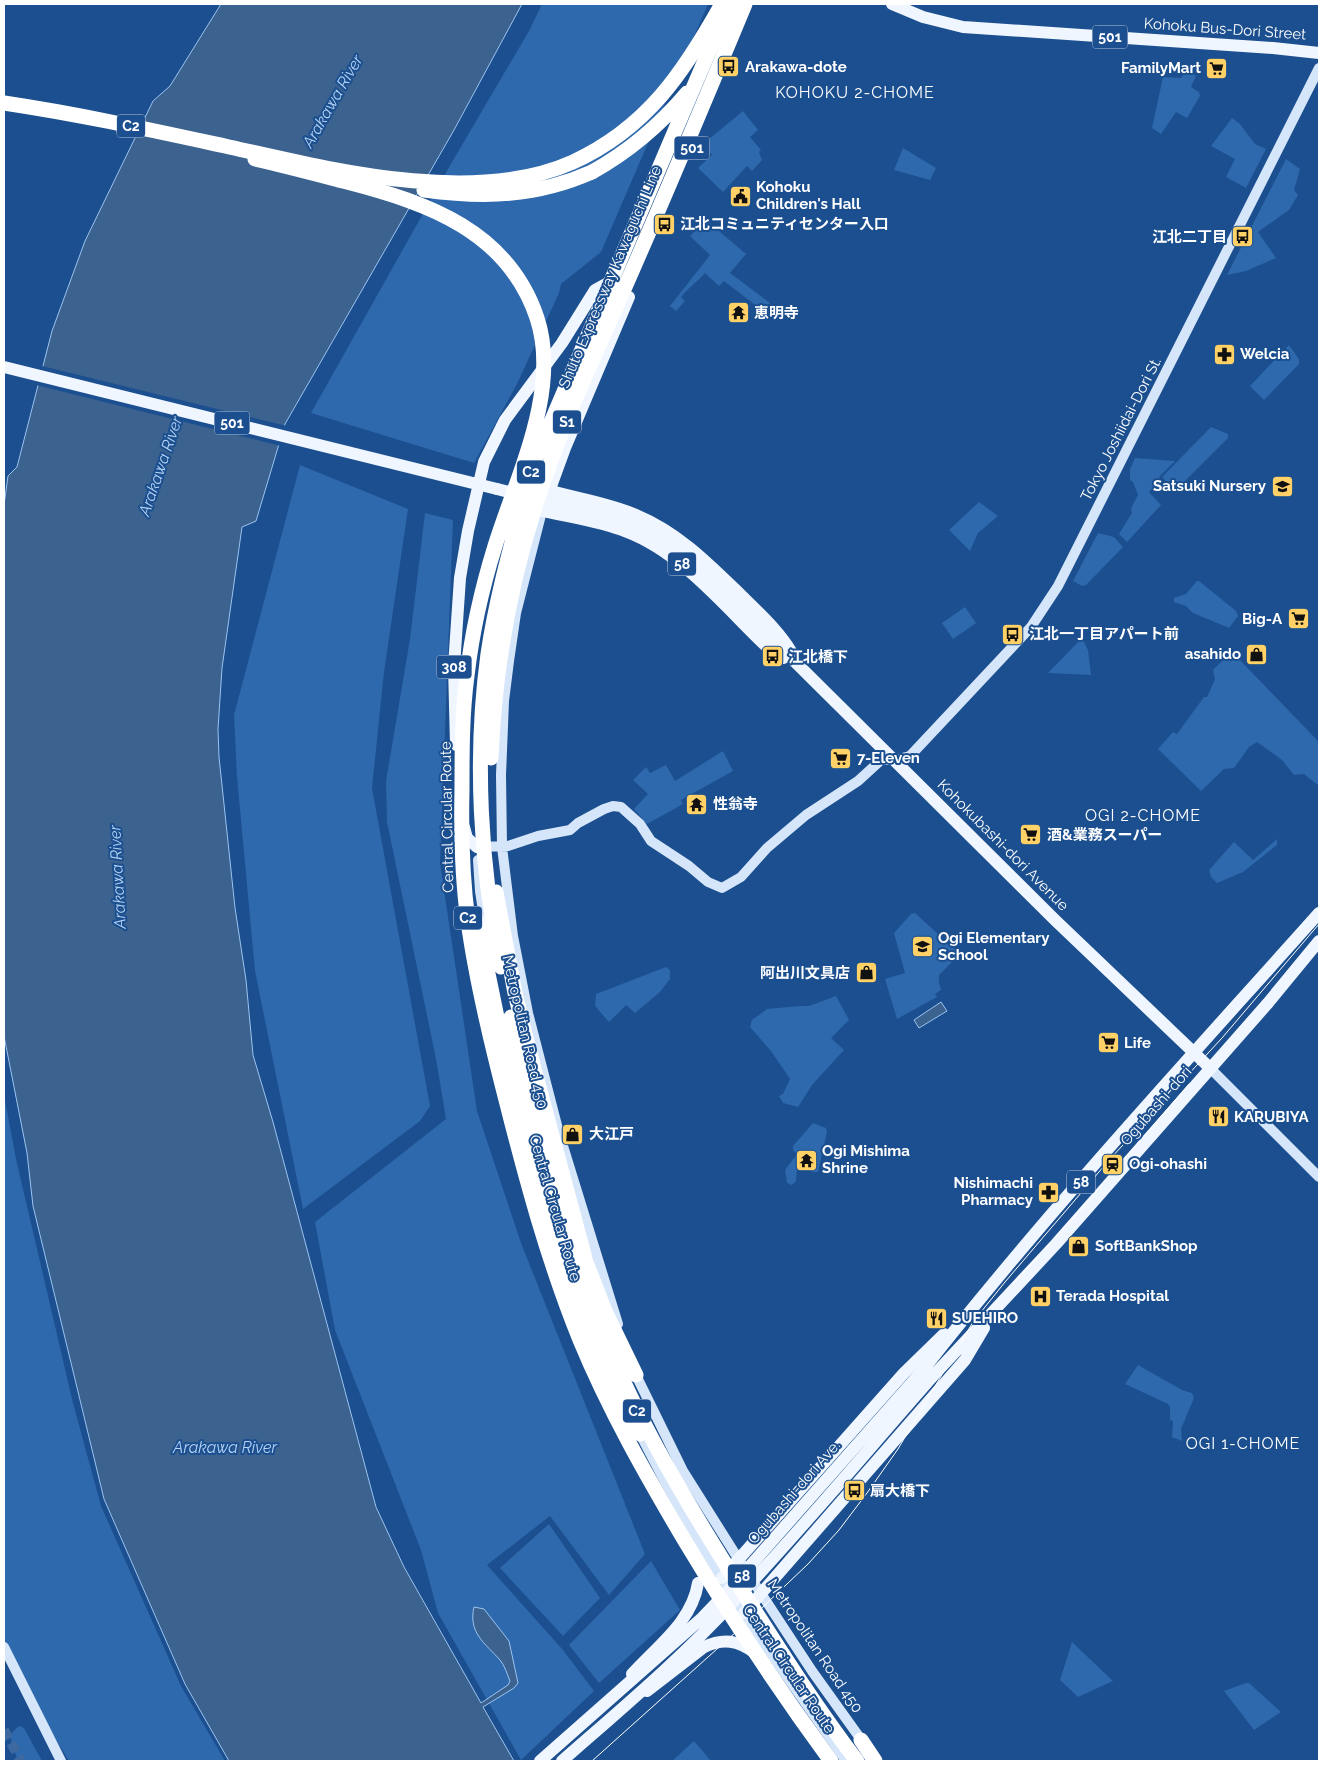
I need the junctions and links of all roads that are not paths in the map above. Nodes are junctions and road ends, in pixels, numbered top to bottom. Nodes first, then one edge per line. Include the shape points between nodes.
1 (722, 4) edge
2 (730, 4) edge
3 (739, 4) edge
4 (745, 4) edge
5 (751, 4) edge
6 (892, 4) edge
7 (1319, 53) edge
8 (1319, 68) edge
9 (4, 103) edge
10 (4, 107) edge
11 (256, 156) junction
12 (625, 289) junction
13 (4, 367) edge
14 (478, 484) junction
15 (542, 489) junction
16 (536, 510) junction
17 (487, 620) junction
18 (804, 672) junction
19 (894, 760) junction
20 (462, 810) junction
21 (477, 847) junction
22 (502, 847) junction
23 (492, 866) junction
24 (1319, 913) edge
25 (1319, 942) edge
26 (501, 967) junction
27 (1193, 1053) junction
28 (1210, 1068) junction
29 (535, 1139) junction
30 (1319, 1177) edge
31 (970, 1311) junction
32 (991, 1315) junction
33 (927, 1374) junction
34 (636, 1375) junction
35 (614, 1390) junction
36 (623, 1423) junction
37 (640, 1434) junction
38 (738, 1560) junction
39 (722, 1578) junction
40 (698, 1583) joint
41 (761, 1593) junction
42 (744, 1613) junction
43 (4, 1647) edge
44 (760, 1656) joint
45 (613, 1697) junction
46 (622, 1708) junction
47 (861, 1740) junction
48 (61, 1761) edge
49 (540, 1761) edge
50 (562, 1761) edge
51 (831, 1761) edge
52 (838, 1761) edge
53 (846, 1761) edge
54 (857, 1761) edge
55 (875, 1761) edge
56 (878, 1761) edge

1 - 11 highway via 679,75 651,108 599,148 551,170 501,180 429,182 390,179
2 - 17 highway, Shuto Expressway Kawaguchi Line / S1, bridge via 532,467 503,556
3 - 11 highway, Central Circular Route, bridge via 713,56 677,104 621,154 570,181 514,194 457,194 396,186
3 - 12 main road, 501
4 - 23 highway, Shuto Expressway Kawaguchi Line / S1, bridge via 565,424 529,526 507,611 496,690 490,785
5 - 12 main road, 501
6 - 7 main road, Kohoku Bus-Dori Street / 501 via 923,17 963,27
8 - 19 main road, Tokyo Joshiidai-Dori St. via 1058,586 1031,626 920,746 910,756
9 - 11 highway, Central Circular Route / C2 via 89,117
10 - 11 highway, Central Circular Route / C2
11 - 20 highway, Central Circular Route / C2, bridge via 400,197 458,223 489,245 511,269 537,317 544,353 543,386 531,438 493,552 472,641 463,723
11 - 26 highway, Central Circular Route / C2, bridge via 404,192 461,218 487,237 513,265 532,295 544,325 549,363 547,401 496,608 484,700 482,786 486,866
12 - 14 main road via 606,284 595,290 505,420 487,453
12 - 15 main road, 501
13 - 14 main road, Kohokubashi-dori Avenue / 501
14 - 18 main road, Kohokubashi-dori Avenue / 58, bridge via 623,520 655,534 696,564
14 - 21 main road, 308 via 460,578 454,666 460,806 467,838
15 - 16 main road, 501
15 - 18 main road, 58 via 616,507 672,533 709,564 782,636
16 - 18 main road, 58 via 613,527 663,550 680,562 767,647
16 - 21 main road, Metropolitan Road 450 via 506,584 481,691 475,753
16 - 22 main road, Metropolitan Road 450 via 516,614 504,701
17 - 20 highway, Shuto Expressway Kawaguchi Line / S1, bridge via 472,696
17 - 35 highway, bridge via 475,696 469,782 477,918 500,1032 528,1142 570,1280
18 - 19 main road, Kohokubashi-dori Avenue / 58
19 - 22 main road, Tokyo Joshiidai-Dori St. via 881,760 858,781 806,815 766,848 741,877 722,888 708,882 658,846 621,807 604,809 578,822 570,830
19 - 27 main road, Kohokubashi-dori Avenue / 58
20 - 51 highway, Central Circular Route / C2, bridge via 468,922 486,1024 558,1284 601,1389 629,1446 747,1641
21 - 22 main road
21 - 29 main road, Metropolitan Road 450 via 487,936 504,1019
22 - 34 main road, Metropolitan Road 450 via 528,1013 568,1161
23 - 26 highway, Central Circular Route / C2, bridge
23 - 34 highway via 515,992 586,1262
24 - 27 main road, Ogubashi-dori / 58
25 - 28 main road, Ogubashi-dori / 58
26 - 54 highway, Central Circular Route / C2, bridge via 565,1222 600,1328 622,1380 695,1517 770,1636
27 - 28 main road, Kohokubashi-dori Avenue / 58
27 - 31 main road, Ogubashi-dori / 58
28 - 30 main road, Kohokubashi-dori Avenue
28 - 32 main road, Ogubashi-dori / 58
29 - 36 main road via 529,1149 529,1164 546,1228 584,1336
29 - 37 main road, Metropolitan Road 450 via 576,1279
31 - 33 main road, Ogubashi-dori Ave. / 58
31 - 38 main road via 904,1372
32 - 33 main road, Ogubashi-dori / 58
32 - 41 main road via 965,1360
33 - 45 main road, Ogubashi-dori Ave. / 58, bridge via 721,1599
33 - 46 main road, Ogubashi-dori Ave. / 58, bridge via 734,1601
34 - 38 main road, Metropolitan Road 450 via 683,1471
35 - 36 highway
35 - 37 highway
36 - 40 main road via 694,1562
37 - 39 main road, Metropolitan Road 450 via 674,1499
38 - 39 main road
38 - 41 main road, Metropolitan Road 450
39 - 42 main road, Metropolitan Road 450
40 - 45 main road, bridge via 693,1603 681,1623
41 - 42 main road
41 - 47 main road, Metropolitan Road 450
42 - 53 main road, Metropolitan Road 450
43 - 48 main road
44 - 46 main road, bridge via 731,1641 714,1643 704,1647
44 - 52 main road
45 - 49 main road, Ogubashi-dori Ave. / 58, bridge
46 - 50 main road, Ogubashi-dori Ave. / 58, bridge
47 - 55 highway
47 - 56 main road, Metropolitan Road 450

